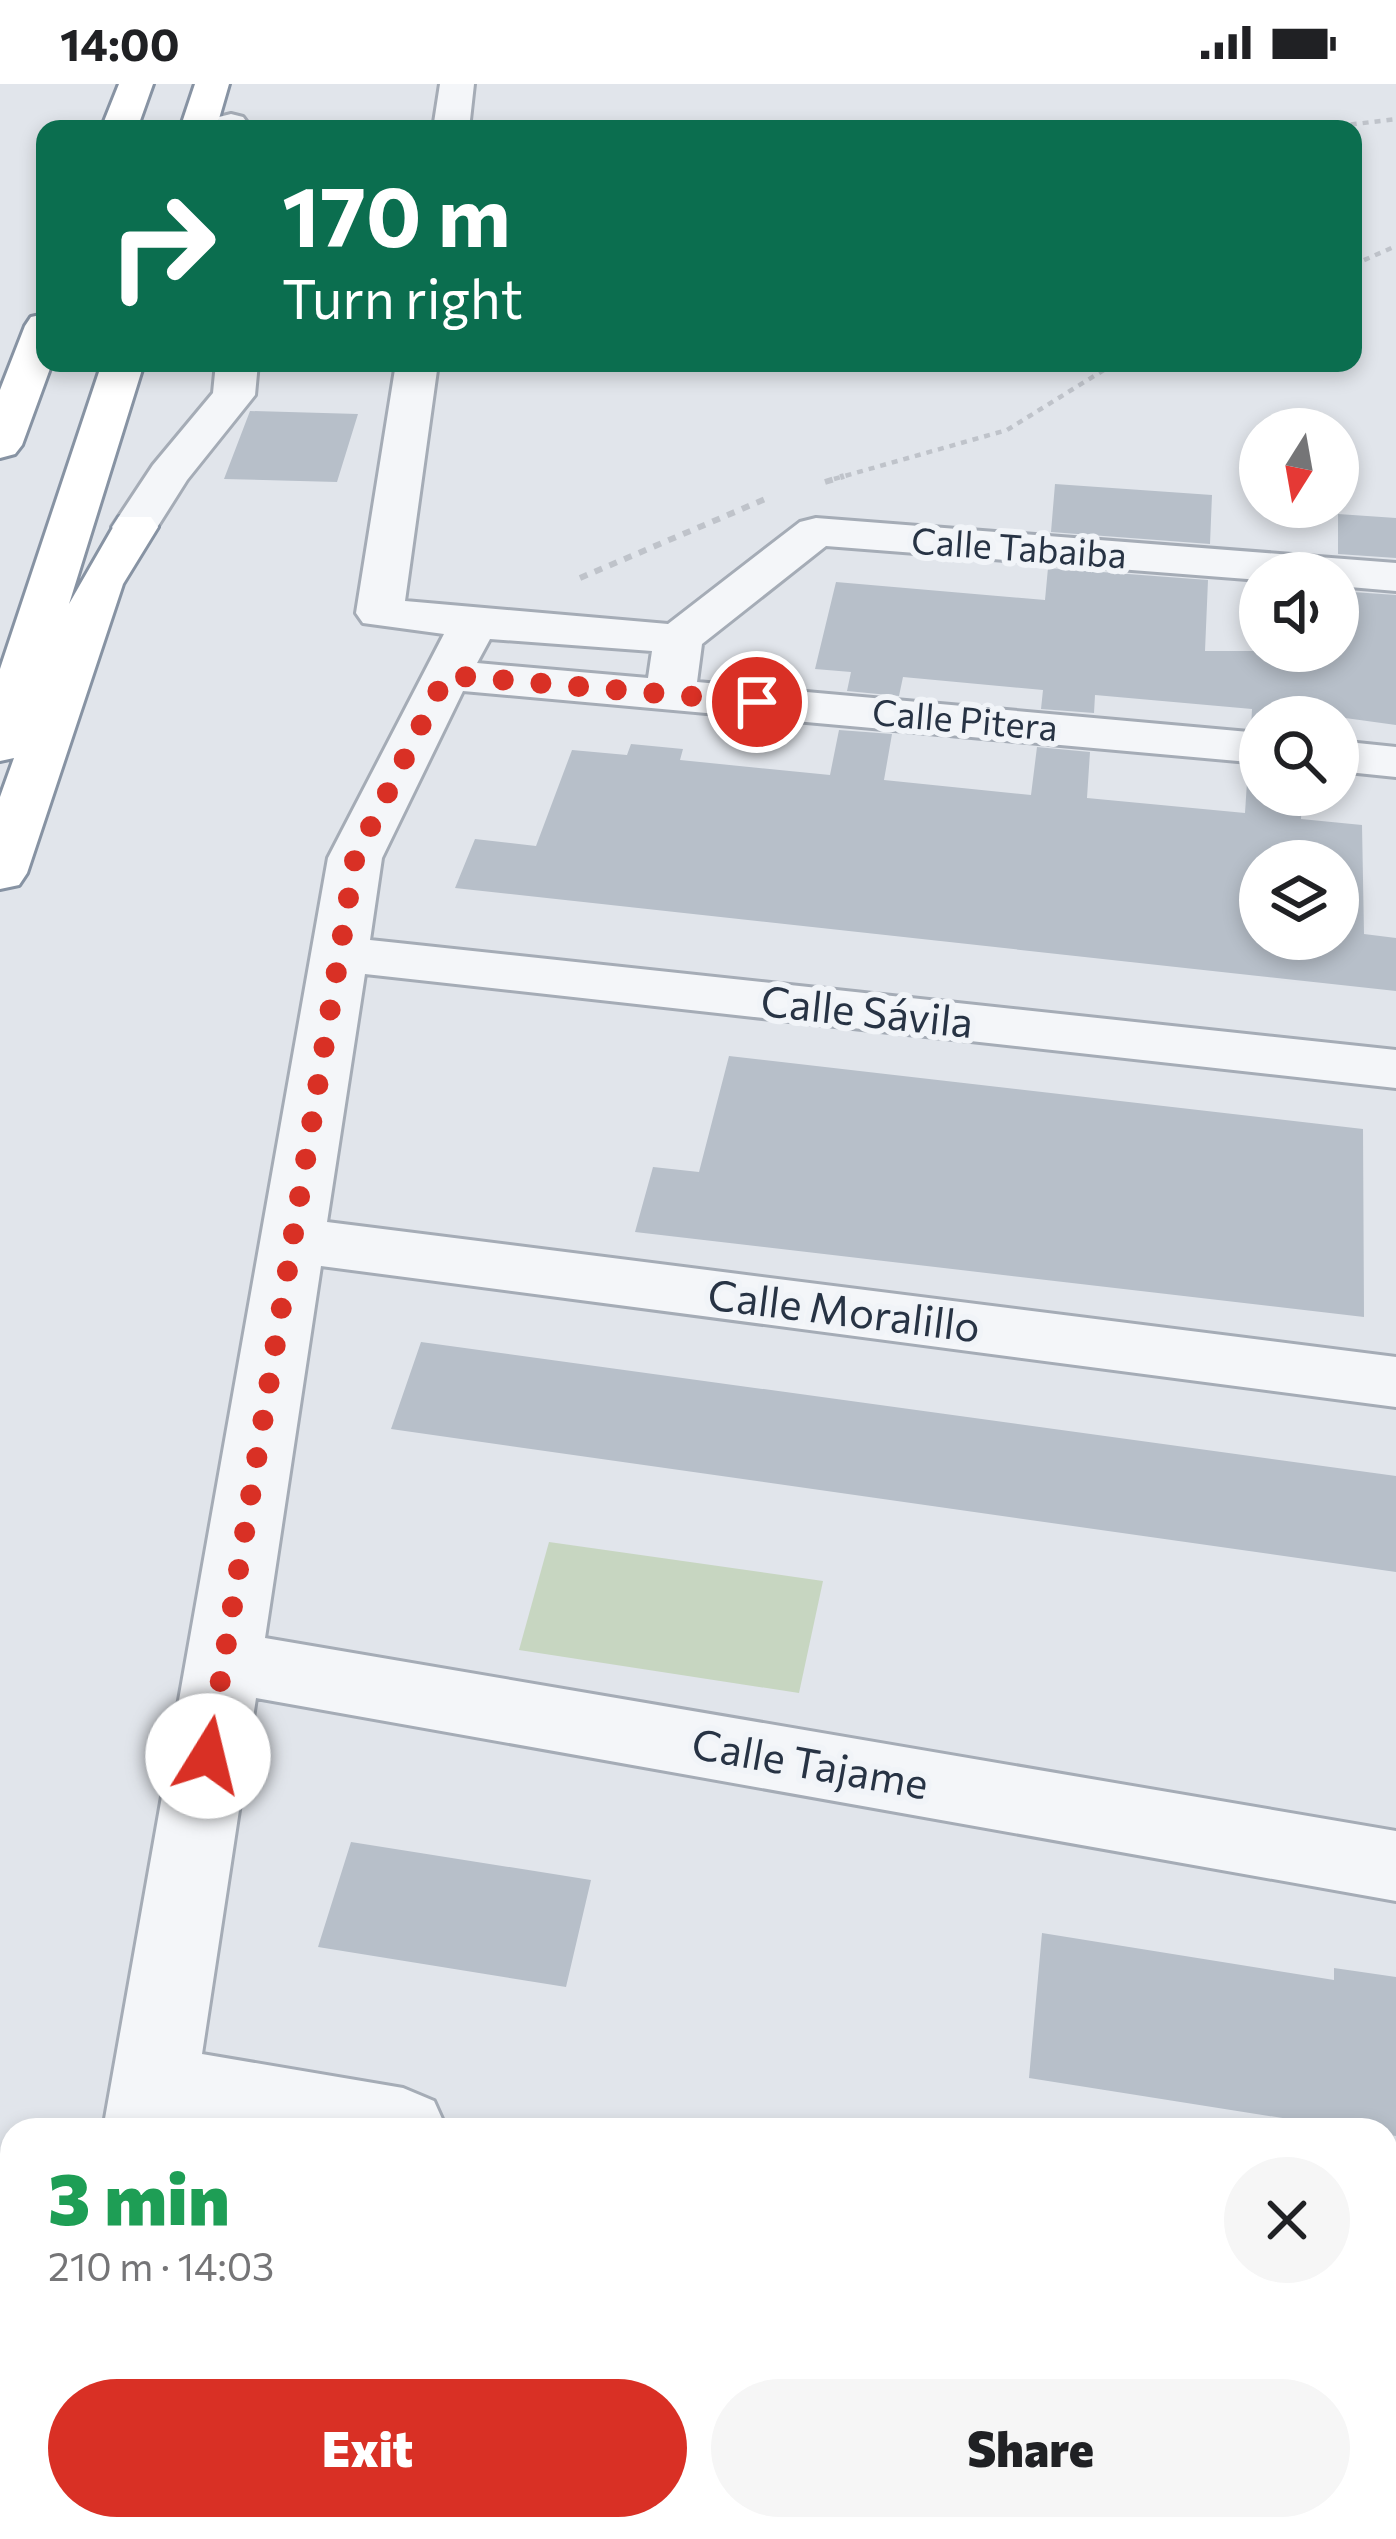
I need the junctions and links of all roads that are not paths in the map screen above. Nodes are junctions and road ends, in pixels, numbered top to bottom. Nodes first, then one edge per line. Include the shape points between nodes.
1 (136, 84) edge
2 (212, 84) edge
3 (244, 84) edge
4 (457, 84) edge
5 (122, 120) edge
6 (220, 120) edge
7 (225, 120) edge
8 (452, 120) edge
9 (36, 350) edge
10 (120, 372) edge
11 (236, 372) edge
12 (415, 372) edge
13 (0, 445) edge
14 (136, 527) joint
15 (1396, 577) edge
16 (678, 639) junction
17 (460, 649) junction
18 (670, 694) junction
19 (0, 746) edge
20 (1239, 746) edge
21 (1359, 758) edge
22 (1396, 762) edge
23 (0, 873) edge
24 (339, 954) junction
25 (1396, 1069) edge
26 (292, 1240) junction
27 (1396, 1382) edge
28 (224, 1662) junction
29 (1396, 1866) edge
30 (150, 2108) edge
31 (265, 2118) edge

1 - 5 highway
2 - 6 highway
3 - 7 highway
4 - 8 street
9 - 13 highway
10 - 19 highway
11 - 14 street via 234,395
12 - 17 street via 380,614
14 - 23 highway via 100,584
15 - 16 street, Calle Tabaiba via 816,532
16 - 17 street
16 - 18 street
17 - 18 street, Calle Pitera
17 - 24 street via 355,858
18 - 20 street, Calle Pitera
21 - 22 street
24 - 25 street, Calle Sávila
24 - 26 street
26 - 27 street, Calle Moralillo
26 - 28 street
28 - 29 street, Calle Tajame
28 - 30 street
30 - 31 street

